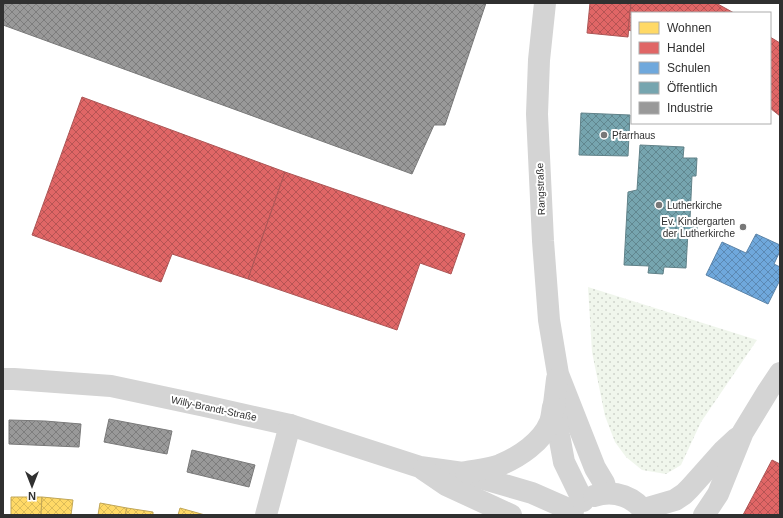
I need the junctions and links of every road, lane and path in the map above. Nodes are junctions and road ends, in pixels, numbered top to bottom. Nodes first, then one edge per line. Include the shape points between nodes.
1 (545, 3) edge
2 (780, 373) edge
3 (558, 374) junction
4 (3, 380) edge
5 (554, 404) junction
6 (290, 425) junction
7 (743, 432) junction
8 (420, 468) junction
9 (463, 473) junction
10 (607, 493) junction
11 (575, 509) edge
12 (646, 512) edge
13 (266, 515) edge
14 (511, 515) edge
15 (704, 515) edge

1 - 3 street, Rangstraße via 539,60 539,156 548,314
2 - 7 street
3 - 5 street, Rangstraße
3 - 10 street, Rangstraße
4 - 6 street, Willy-Brandt-Straße via 111,386
5 - 9 street via 544,434 521,454 499,465
5 - 11 street, Rangstraße
6 - 8 street, Willy-Brandt-Straße
6 - 13 street
7 - 12 street via 684,494
7 - 15 street via 718,494
8 - 9 street, Willy-Brandt-Straße
8 - 14 street, Willy-Brandt-Straße via 446,486
9 - 11 street, Willy-Brandt-Straße via 532,493
10 - 11 street via 590,497
10 - 12 street via 627,497

